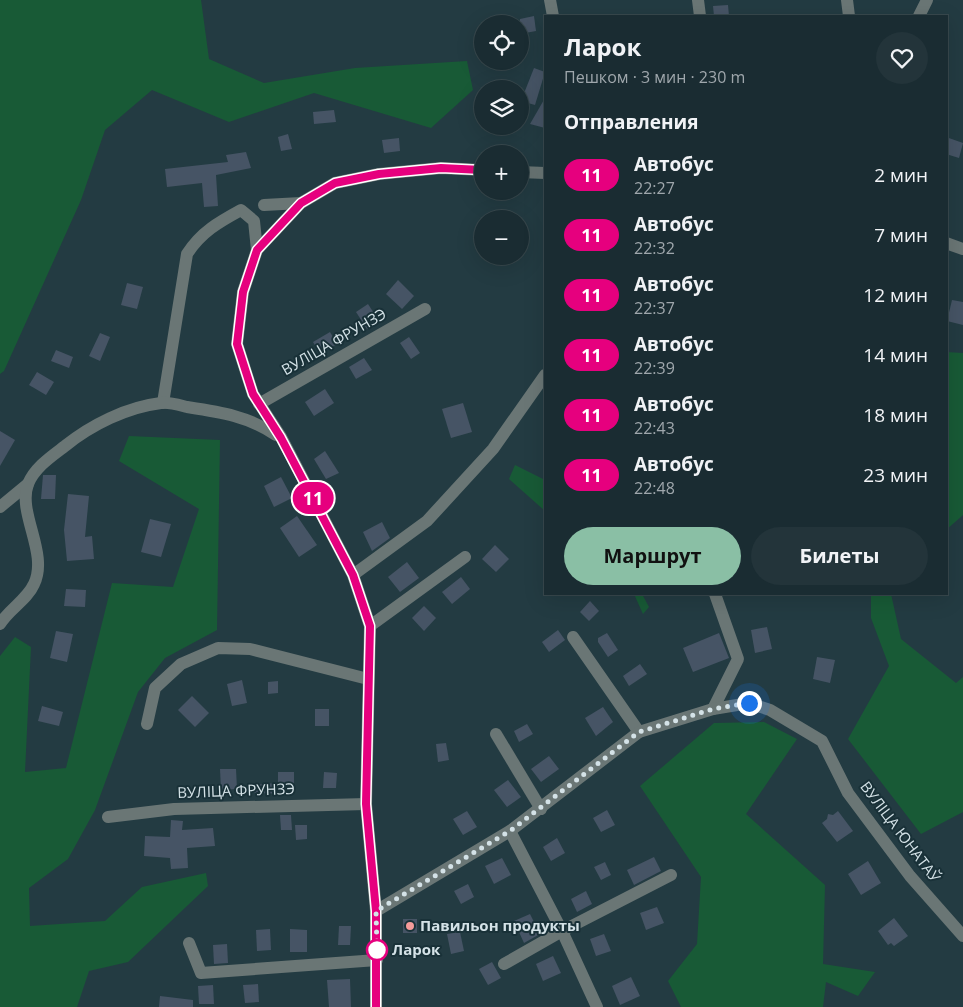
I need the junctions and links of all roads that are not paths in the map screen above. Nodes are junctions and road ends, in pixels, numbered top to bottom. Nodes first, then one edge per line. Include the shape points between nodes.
1 (550, 0) edge
2 (698, 0) edge
3 (847, 0) edge
4 (928, 0) edge
5 (553, 15) edge
6 (700, 15) edge
7 (850, 15) edge
8 (920, 15) edge
9 (474, 170) edge
10 (529, 172) edge
11 (544, 173) edge
12 (301, 203) junction
13 (264, 205) dead end
14 (948, 244) edge
15 (963, 249) edge
16 (257, 250) junction
17 (425, 308) dead end
18 (544, 376) edge
19 (163, 403) junction
20 (259, 404) junction
21 (281, 438) junction
22 (28, 484) junction
23 (0, 507) edge
24 (465, 557) dead end
25 (353, 575) junction
26 (715, 595) edge
27 (0, 624) edge
28 (370, 626) junction
29 (573, 637) dead end
30 (368, 679) junction
31 (713, 709) junction
32 (147, 724) dead end
33 (639, 732) junction
34 (496, 734) dead end
35 (366, 804) junction
36 (541, 809) junction
37 (108, 817) dead end
38 (510, 831) junction
39 (671, 875) dead end
40 (376, 911) junction
41 (562, 931) junction
42 (963, 936) edge
43 (189, 943) dead end
44 (377, 960) junction
45 (504, 964) dead end
46 (376, 1007) edge
47 (597, 1007) edge

1 - 5 street
2 - 6 street
3 - 7 street
4 - 8 street
9 - 12 street via 441,168 360,178 335,183
10 - 11 street
12 - 13 street
12 - 16 street
14 - 15 street
16 - 19 street via 254,221 241,210 208,228 194,242 187,254
16 - 20 street via 243,292 237,344
17 - 20 street, ВУЛІЦА ФРУНЗЭ
18 - 25 street via 493,449 428,521
19 - 21 street via 231,414 258,423
19 - 22 street via 132,411 83,432 41,465
20 - 21 street
21 - 25 street
22 - 23 street
22 - 27 street via 26,502 38,570 29,593
24 - 28 street
25 - 28 street
26 - 31 street via 738,659
28 - 30 street
29 - 33 street
30 - 32 street via 250,650 218,648 181,664 155,688
30 - 35 street
31 - 33 street
31 - 42 street, ВУЛІЦА ЮНАТАЎ via 749,703 770,710 822,741 848,793 910,876
33 - 36 street
34 - 36 street
35 - 37 street, ВУЛІЦА ФРУНЗЭ via 174,809
35 - 40 street
36 - 38 street
38 - 40 street
38 - 41 street
39 - 41 street
40 - 44 street
41 - 45 street
41 - 47 street
43 - 44 street via 201,973
44 - 46 street

